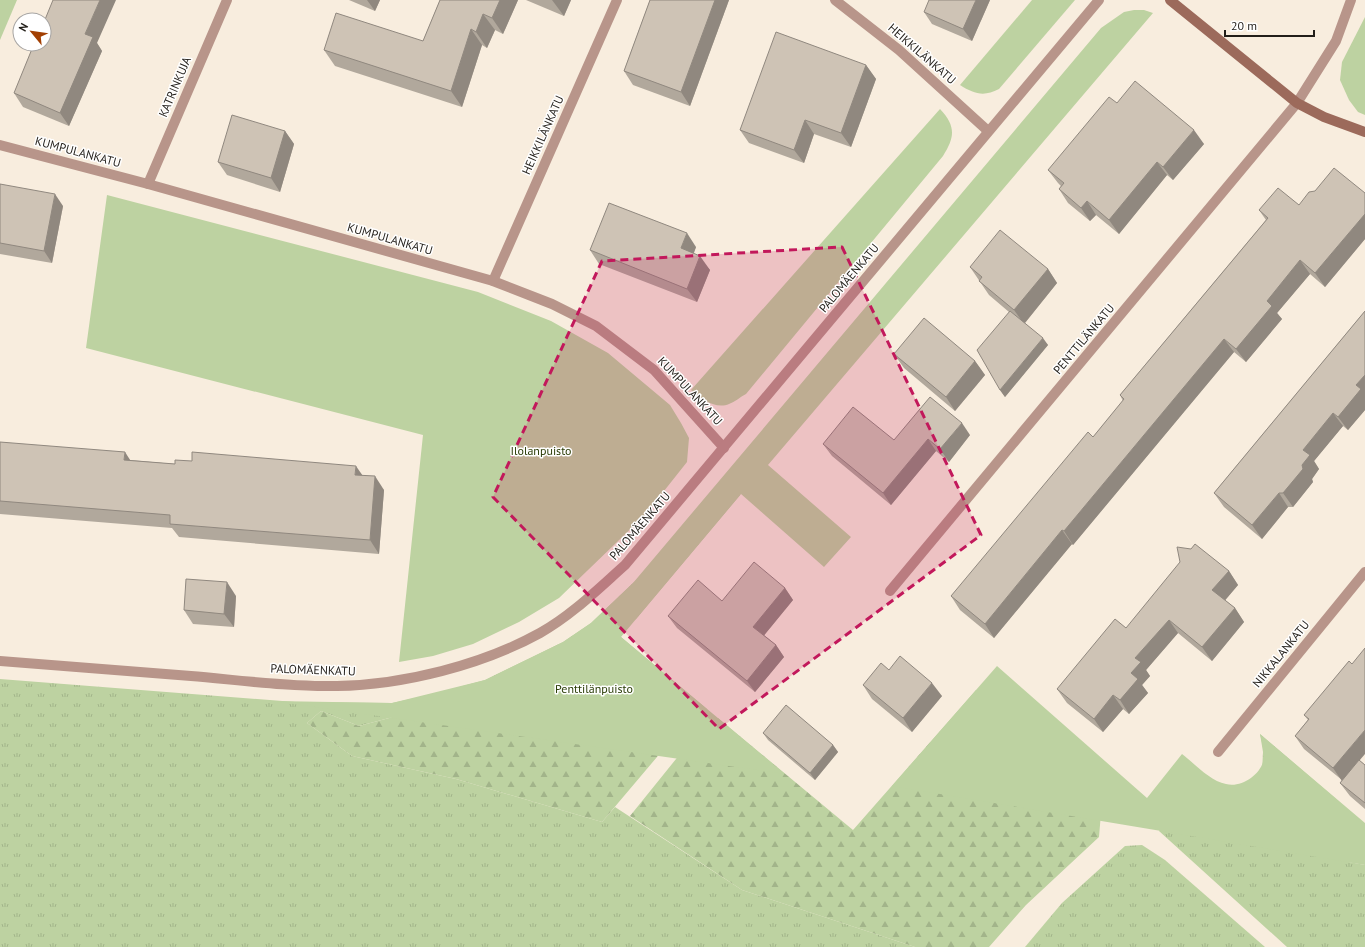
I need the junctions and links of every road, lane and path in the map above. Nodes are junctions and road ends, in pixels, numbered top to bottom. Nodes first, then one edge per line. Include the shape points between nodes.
1 (227, 0) edge
2 (617, 0) edge
3 (835, 0) edge
4 (1099, 0) edge
5 (1170, 0) edge
6 (1351, 0) edge
7 (1297, 103) junction
8 (988, 131) junction
9 (1365, 132) edge
10 (0, 145) edge
11 (148, 184) junction
12 (493, 281) junction
13 (724, 448) junction
14 (1365, 572) edge
15 (890, 591) dead end
16 (0, 661) edge
17 (1218, 752) dead end

1 - 11 street, KATRINKUJA
2 - 12 street, HEIKKILÄNKATU
3 - 8 street, HEIKKILÄNKATU via 899,50
4 - 8 street, PALOMÄENKATU
5 - 7 street
6 - 7 street, PENTTILÄNKATU via 1336,42
7 - 9 street via 1324,117
7 - 15 street, PENTTILÄNKATU
8 - 13 street, PALOMÄENKATU
10 - 11 street, KUMPULANKATU
11 - 12 street, KUMPULANKATU
12 - 13 street, KUMPULANKATU via 552,304 596,326 654,370
13 - 16 street, PALOMÄENKATU via 625,565 580,606 540,633 484,657 421,677 336,686
14 - 17 street, NIKKALANKATU

